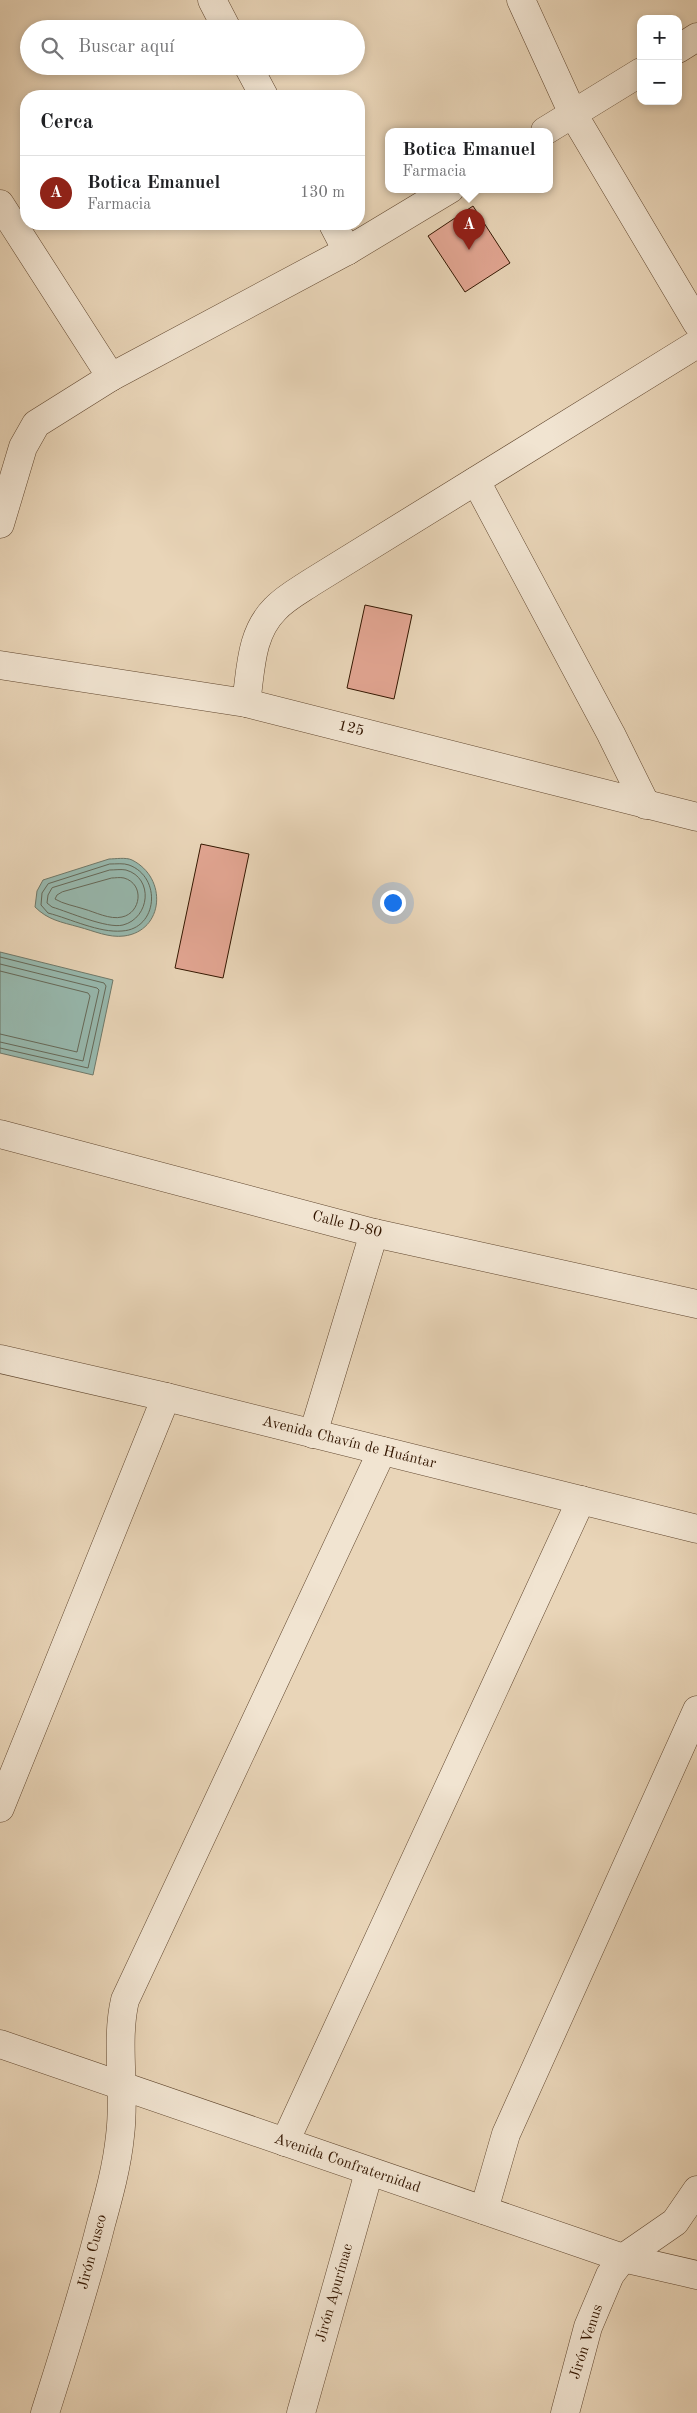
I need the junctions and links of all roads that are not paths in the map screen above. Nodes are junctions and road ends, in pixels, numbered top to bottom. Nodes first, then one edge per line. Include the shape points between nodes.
1 (212, 0) edge
2 (521, 0) edge
3 (223, 20) edge
4 (697, 37) edge
5 (682, 46) edge
6 (253, 75) edge
7 (637, 75) edge
8 (261, 90) edge
9 (574, 114) junction
10 (550, 128) edge
11 (443, 193) edge
12 (0, 204) edge
13 (336, 230) edge
14 (347, 251) junction
15 (697, 323) edge
16 (697, 344) edge
17 (111, 377) junction
18 (476, 481) junction
19 (0, 524) edge
20 (0, 664) edge
21 (246, 703) junction
22 (646, 805) junction
23 (697, 817) edge
24 (0, 1134) edge
25 (374, 1233) junction
26 (697, 1304) edge
27 (0, 1359) edge
28 (166, 1397) junction
29 (313, 1434) junction
30 (382, 1451) junction
31 (581, 1500) junction
32 (697, 1529) edge
33 (697, 1710) edge
34 (0, 1808) edge
35 (0, 2044) edge
36 (123, 2087) junction
37 (285, 2142) junction
38 (368, 2172) junction
39 (697, 2190) edge
40 (484, 2210) junction
41 (623, 2258) junction
42 (697, 2275) edge
43 (45, 2413) edge
44 (301, 2413) edge
45 (566, 2413) edge

1 - 3 street
2 - 9 street
4 - 5 street
6 - 8 street
7 - 9 street
9 - 10 street
9 - 15 street
11 - 14 street
12 - 17 street
13 - 14 street
14 - 17 street
16 - 18 street
17 - 19 street via 36,424 23,447
18 - 21 street via 276,607 262,624 254,644
18 - 22 street
20 - 21 street, 125
21 - 22 street, 125
22 - 23 street, 125
24 - 25 street, Calle D-80
25 - 26 street, Calle D-80
25 - 29 street
27 - 28 street, Avenida Chavín de Huántar
28 - 29 street, Avenida Chavín de Huántar
28 - 34 street
29 - 30 street, Avenida Chavín de Huántar
30 - 31 street, Avenida Chavín de Huántar
30 - 36 street, Jirón Cusco via 125,2000 121,2016
31 - 32 street, Avenida Chavín de Huántar
31 - 37 street
33 - 40 street via 506,2134
35 - 36 street, Avenida Confraternidad
36 - 37 street, Avenida Confraternidad
36 - 43 street, Jirón Cusco via 113,2176 89,2273
37 - 38 street, Avenida Confraternidad
38 - 40 street, Avenida Confraternidad
38 - 44 street, Jirón Apurímac
39 - 41 street, Jirón Venus via 675,2222
40 - 41 street, Avenida Confraternidad
41 - 42 street, Avenida Confraternidad
41 - 45 street, Jirón Venus via 610,2275 588,2327

